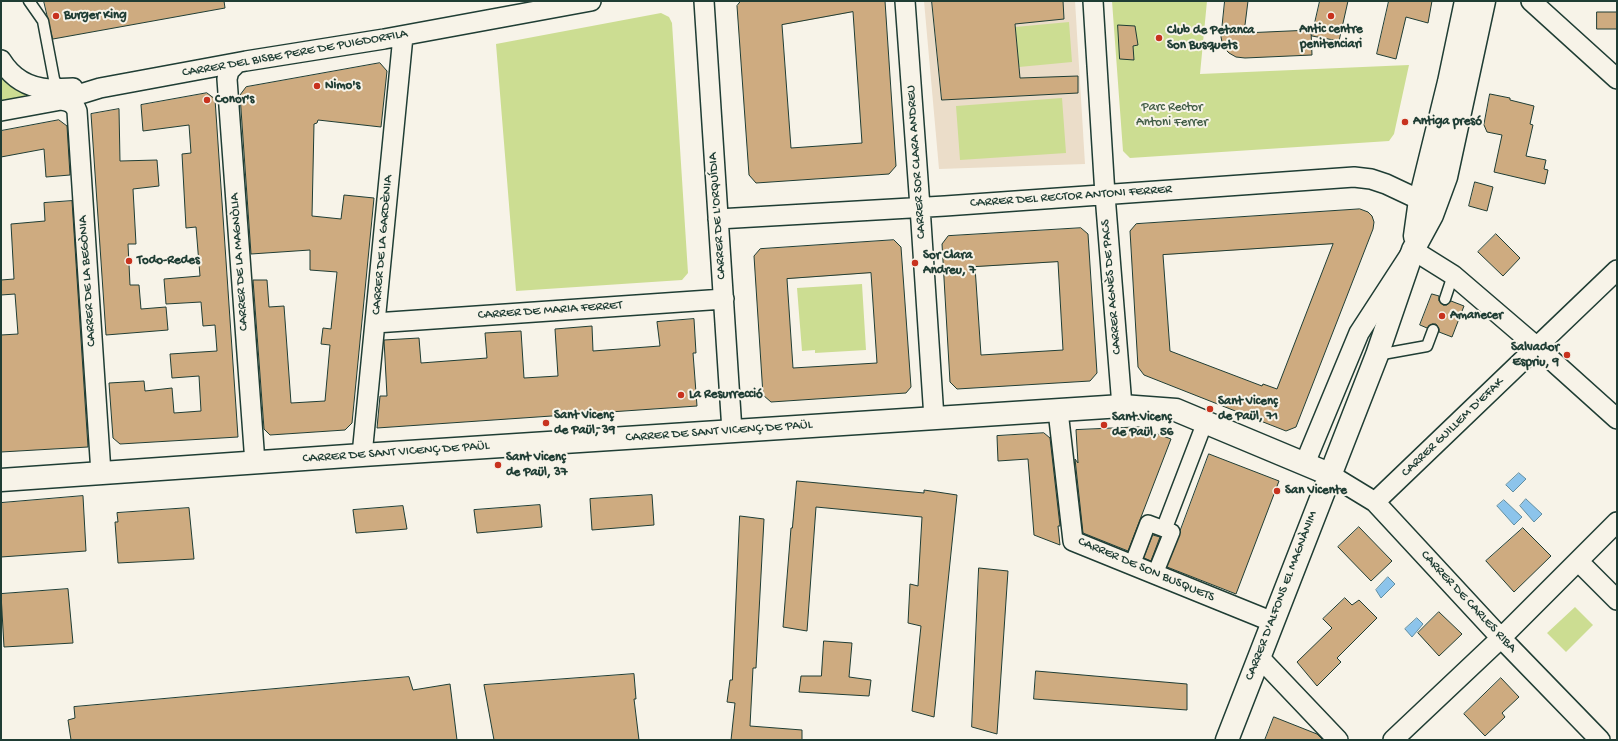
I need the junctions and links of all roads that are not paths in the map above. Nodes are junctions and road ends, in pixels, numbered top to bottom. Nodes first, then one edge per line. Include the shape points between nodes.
1 (30, 1) edge
2 (590, 1) edge
3 (704, 1) edge
4 (905, 1) edge
5 (1093, 1) edge
6 (1466, 1) edge
7 (1484, 1) edge
8 (1531, 1) edge
9 (403, 36) junction
10 (1, 60) edge
11 (236, 64) junction
12 (1617, 79) edge
13 (63, 94) junction
14 (1, 111) edge
15 (1105, 195) junction
16 (920, 207) junction
17 (1426, 207) junction
18 (718, 219) junction
19 (1414, 250) junction
20 (1617, 270) edge
21 (1453, 275) junction
22 (1445, 298) dead end
23 (724, 299) junction
24 (375, 323) junction
25 (1433, 330) dead end
26 (1537, 347) junction
27 (1376, 355) junction
28 (1122, 406) junction
29 (1058, 411) junction
30 (934, 418) junction
31 (1617, 419) edge
32 (1206, 422) junction
33 (732, 432) junction
34 (362, 455) junction
35 (255, 463) junction
36 (1305, 463) junction
37 (101, 473) junction
38 (1329, 474) junction
39 (1, 480) edge
40 (1375, 502) junction
41 (1617, 522) edge
42 (1164, 529) junction
43 (1578, 561) junction
44 (1132, 565) junction
45 (1155, 574) junction
46 (1617, 600) edge
47 (1273, 622) junction
48 (1501, 638) junction
49 (1259, 657) junction
50 (1227, 740) edge
51 (1338, 740) edge
52 (1394, 740) edge
53 (1600, 740) edge

1 - 13 lane via 43,21 54,79
2 - 9 street, CARRER DEL BISBE PERE DE PUIGDORFILA
3 - 18 street, CARRER DE L'ORQUÍDIA
4 - 16 street, CARRER SOR CLARA ANDREU
5 - 15 street, CARRER AGNÈS DE PACS
6 - 17 street, CARRER D'ALFONS EL MAGNÀNIM
7 - 17 street, CARRER D'ALFONS EL MAGNÀNIM via 1446,177
8 - 12 street
9 - 11 street, CARRER DEL BISBE PERE DE PUIGDORFILA
9 - 24 street, CARRER DE LA GARDÈNIA
10 - 13 street via 13,76 27,84
11 - 13 street, CARRER DEL BISBE PERE DE PUIGDORFILA
11 - 35 street, CARRER DE LA MAGNÒLIA via 229,71 227,79
13 - 14 street, CARRER DEL BISBE PERE DE PUIGDORFILA
13 - 37 street, CARRER DE LA BEGÒNIA via 77,111
15 - 16 street, CARRER DEL RECTOR ANTONI FERRER
15 - 17 street, CARRER DEL RECTOR ANTONI FERRER via 1354,177 1379,181
15 - 28 street, CARRER AGNÈS DE PACS
16 - 18 street, CARRER DEL RECTOR ANTONI FERRER
16 - 30 street, CARRER SOR CLARA ANDREU
17 - 19 street, CARRER D'ALFONS EL MAGNÀNIM
18 - 23 street, CARRER DE L'ORQUÍDIA
19 - 21 street
19 - 27 street, CARRER D'ALFONS EL MAGNÀNIM
19 - 36 street, CARRER D'ALFONS EL MAGNÀNIM via 1359,332
20 - 26 street, CARRER GUILLEM D'EFAK
21 - 22 lane
21 - 26 street
23 - 24 street, CARRER DE MARIA FERRET
23 - 33 street, CARRER DE L'ORQUÍDIA
24 - 34 street, CARRER DE LA GARDÈNIA
25 - 27 lane via 1428,346
26 - 31 street
26 - 40 street, CARRER GUILLEM D'EFAK
27 - 38 street, CARRER D'ALFONS EL MAGNÀNIM
28 - 29 street, CARRER DE SANT VICENÇ DE PAÜL
28 - 32 street, CARRER DE SANT VICENÇ DE PAÜL via 1176,410
29 - 30 street, CARRER DE SANT VICENÇ DE PAÜL
29 - 44 street, CARRER DE SON BUSQUETS via 1073,541
30 - 33 street, CARRER DE SANT VICENÇ DE PAÜL
32 - 36 street, CARRER DE SANT VICENÇ DE PAÜL
32 - 42 street
33 - 34 street, CARRER DE SANT VICENÇ DE PAÜL
34 - 35 street, CARRER DE SANT VICENÇ DE PAÜL
35 - 37 street, CARRER DE SANT VICENÇ DE PAÜL
36 - 38 street, CARRER DE SANT VICENÇ DE PAÜL
37 - 39 street, CARRER DE SANT VICENÇ DE PAÜL
38 - 40 street, CARRER DE CARLES RIBA
38 - 47 street, CARRER D'ALFONS EL MAGNÀNIM
40 - 48 street, CARRER DE CARLES RIBA
41 - 43 street
42 - 44 street via 1148,523
42 - 45 street via 1172,532
43 - 46 street
43 - 48 street
44 - 45 street, CARRER DE SON BUSQUETS
45 - 47 street, CARRER DE SON BUSQUETS
47 - 49 street, CARRER D'ALFONS EL MAGNÀNIM
48 - 52 street
48 - 53 street, CARRER DE CARLES RIBA
49 - 50 street, CARRER D'ALFONS EL MAGNÀNIM
49 - 51 street

